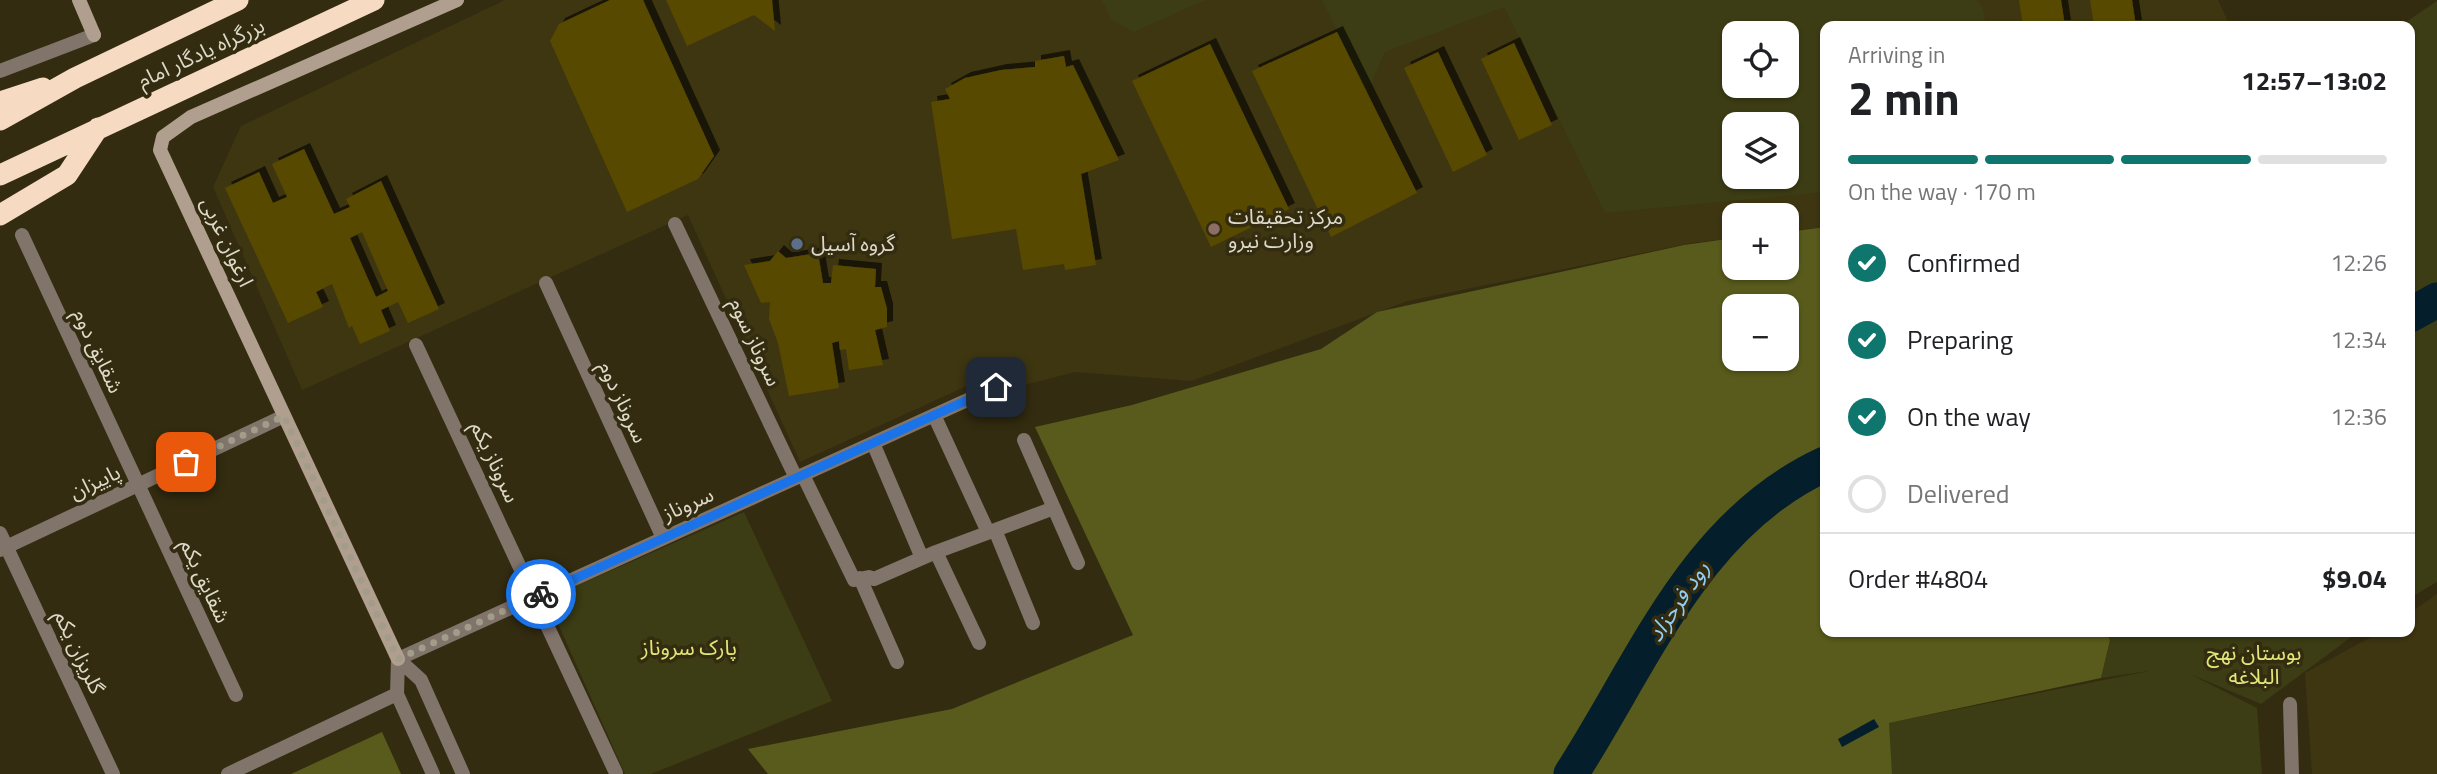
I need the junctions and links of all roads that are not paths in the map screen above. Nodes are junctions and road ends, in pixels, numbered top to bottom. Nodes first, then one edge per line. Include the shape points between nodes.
1 (79, 0) edge
2 (239, 0) edge
3 (374, 0) edge
4 (457, 0) edge
5 (0, 71) edge
6 (75, 78) junction
7 (0, 102) edge
8 (0, 120) edge
9 (99, 126) junction
10 (0, 176) edge
11 (0, 215) edge
12 (675, 224) dead end
13 (22, 235) dead end
14 (546, 282) dead end
15 (416, 345) dead end
16 (996, 387) dead end
17 (934, 415) junction
18 (284, 416) junction
19 (1024, 440) dead end
20 (873, 443) junction
21 (800, 476) junction
22 (137, 485) junction
23 (1054, 509) junction
24 (991, 531) junction
25 (0, 533) edge
26 (663, 538) junction
27 (3, 549) edge
28 (929, 555) junction
29 (1078, 563) dead end
30 (860, 578) junction
31 (536, 596) junction
32 (1033, 623) dead end
33 (979, 643) dead end
34 (398, 659) junction
35 (897, 662) dead end
36 (397, 694) junction
37 (236, 695) dead end
38 (2290, 704) dead end
39 (617, 773) edge
40 (113, 774) edge
41 (228, 774) edge
42 (433, 774) edge
43 (463, 774) edge
44 (2292, 774) edge

1 - 5 street via 94,35
2 - 6 highway, بزرگراه یادگار امام
3 - 9 highway, بزرگراه یادگار امام
4 - 18 street, ارغوان غربی via 191,117 163,137 160,150
6 - 7 highway
6 - 8 highway, بزرگراه یادگار امام
9 - 10 highway, بزرگراه یادگار امام
9 - 11 highway via 67,175
12 - 21 street, سروناز سوم
13 - 22 street, شقایق دوم
14 - 26 street, سروناز دوم
15 - 31 street, سروناز یکم
16 - 17 street, سروناز
17 - 20 street, سروناز
17 - 24 street
18 - 22 street, پاییزان
18 - 34 street, ارغوان غربی
19 - 23 street
20 - 21 street, سروناز
20 - 28 street
21 - 26 street, سروناز
21 - 30 street, سروناز سوم via 854,580
22 - 27 street, پاییزان
22 - 37 street, شقایق یکم
23 - 24 street
23 - 29 street
24 - 28 street
24 - 32 street
25 - 27 street, گلریزان یکم
26 - 31 street, سروناز
27 - 40 street, گلریزان یکم
28 - 30 street via 874,579
28 - 33 street
30 - 35 street
31 - 34 street, سروناز
31 - 39 street, سروناز یکم
34 - 36 street, ارغوان غربی
34 - 43 street, ارغوان غربی via 421,680
36 - 41 street
36 - 42 street, ارغوان غربی
38 - 44 street

